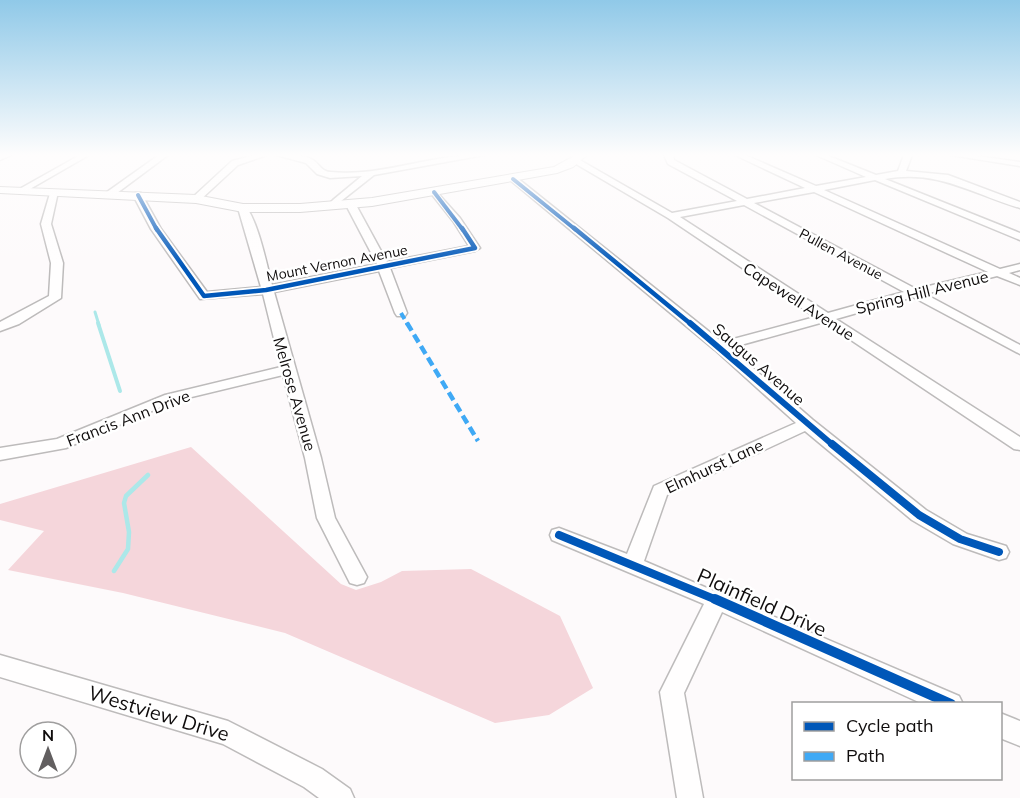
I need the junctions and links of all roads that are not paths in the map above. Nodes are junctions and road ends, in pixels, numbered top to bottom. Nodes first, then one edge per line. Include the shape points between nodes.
1 (54, 192) edge
2 (61, 192) edge
3 (112, 192) edge
4 (203, 192) edge
5 (348, 192) edge
6 (432, 192) edge
7 (434, 192) edge
8 (529, 192) edge
9 (633, 192) edge
10 (728, 192) edge
11 (794, 192) edge
12 (820, 192) edge
13 (913, 192) edge
14 (991, 192) edge
15 (110, 194) junction
16 (138, 195) junction
17 (196, 199) junction
18 (744, 201) junction
19 (334, 204) junction
20 (351, 205) junction
21 (1020, 205) edge
22 (243, 208) junction
23 (671, 216) junction
24 (1020, 237) edge
25 (383, 266) junction
26 (1020, 267) edge
27 (1000, 273) junction
28 (1020, 282) edge
29 (266, 290) junction
30 (914, 293) junction
31 (401, 313) dead end
32 (824, 318) junction
33 (0, 327) edge
34 (720, 347) junction
35 (1020, 350) edge
36 (289, 369) junction
37 (807, 424) junction
38 (1020, 445) edge
39 (0, 454) edge
40 (559, 535) dead end
41 (999, 552) dead end
42 (633, 564) junction
43 (357, 576) dead end
44 (717, 600) junction
45 (0, 666) edge
46 (946, 702) edge
47 (1002, 726) edge
48 (1020, 734) edge
49 (341, 798) edge
50 (690, 798) edge

1 - 33 street via 46,224 57,263 55,298
2 - 15 main road
3 - 15 street
4 - 17 street
5 - 19 street
6 - 20 main road
7 - 25 street, Mount Vernon Avenue via 476,248
8 - 34 street, Saugus Avenue
9 - 23 street, Capewell Avenue
10 - 18 street, Pullen Avenue
11 - 18 street
12 - 27 street
13 - 24 street
14 - 21 street
15 - 16 main road
16 - 17 main road
16 - 29 street, Mount Vernon Avenue via 156,229 204,296
17 - 22 main road
18 - 23 street
18 - 30 street, Pullen Avenue
19 - 20 main road
19 - 22 main road
20 - 25 street
22 - 29 street, Melrose Avenue
23 - 32 street, Capewell Avenue
25 - 29 street, Mount Vernon Avenue
25 - 31 street
26 - 27 street, Spring Hill Avenue
27 - 28 street
27 - 30 street, Spring Hill Avenue
29 - 36 street, Melrose Avenue
30 - 32 street, Spring Hill Avenue
30 - 35 street, Pullen Avenue
32 - 34 street, Spring Hill Avenue
32 - 38 street, Capewell Avenue
34 - 37 street, Saugus Avenue
36 - 39 street, Francis Ann Drive via 170,398 60,444
36 - 43 street, Melrose Avenue via 326,518
37 - 41 street, Saugus Avenue via 938,528
37 - 42 street, Elmhurst Lane via 660,491
40 - 42 street, Plainfield Drive
42 - 44 street, Plainfield Drive
44 - 46 street, Plainfield Drive
44 - 50 street via 672,692
45 - 49 street, Westview Drive via 228,732 313,778
47 - 48 street

